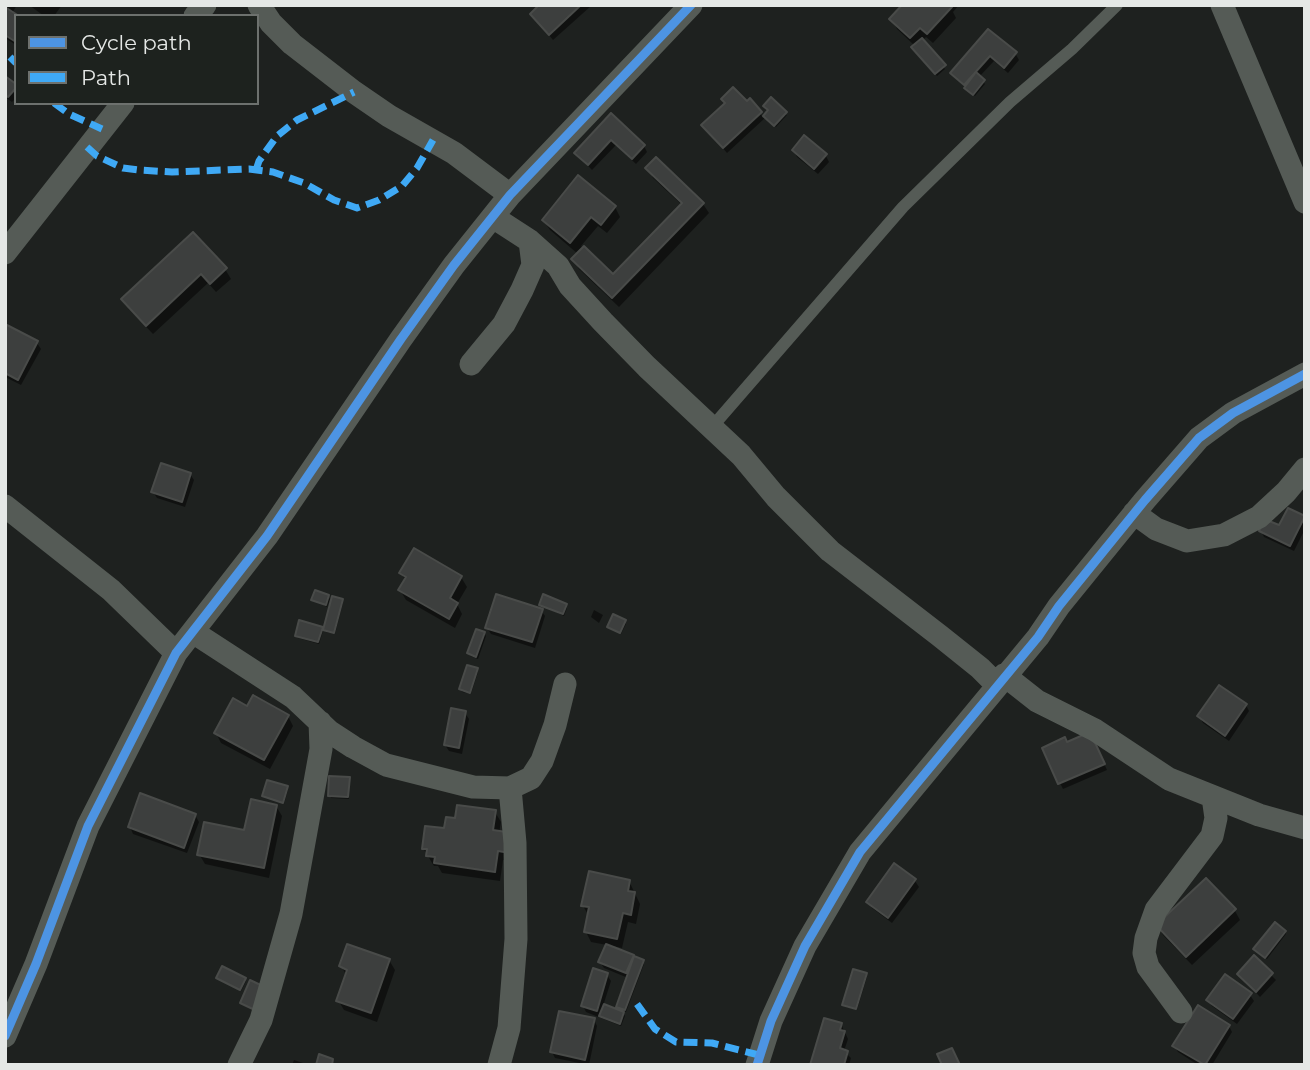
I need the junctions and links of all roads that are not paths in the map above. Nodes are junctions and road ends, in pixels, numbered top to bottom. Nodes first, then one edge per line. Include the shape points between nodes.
1 (259, 5) edge
2 (691, 5) edge
3 (1117, 5) edge
4 (1222, 5) edge
5 (121, 105) edge
6 (510, 195) junction
7 (1305, 202) edge
8 (493, 217) junction
9 (530, 241) junction
10 (5, 253) edge
11 (471, 364) dead end
12 (1305, 374) edge
13 (712, 427) junction
14 (1305, 469) edge
15 (5, 506) edge
16 (1134, 513) junction
17 (192, 632) junction
18 (176, 653) junction
19 (1001, 680) junction
20 (565, 684) dead end
21 (320, 722) junction
22 (510, 788) junction
23 (1213, 797) junction
24 (1305, 828) edge
25 (1181, 1012) dead end
26 (5, 1036) edge
27 (239, 1065) edge
28 (499, 1065) edge
29 (757, 1065) edge

1 - 6 street via 292,44 354,92 454,153
2 - 6 street
3 - 13 lane via 903,207
4 - 7 street
5 - 10 street
6 - 8 street
8 - 9 street
8 - 17 street via 401,339 267,536
9 - 11 street via 533,265 522,290 504,324
9 - 13 street via 558,266 570,286 647,368
12 - 16 street via 1233,413 1199,438
13 - 19 street via 830,551
14 - 16 street via 1259,517 1224,536 1187,541 1156,529
15 - 18 street via 111,590
16 - 19 street
17 - 18 street
17 - 21 street via 293,697
18 - 26 street via 88,826
19 - 23 street via 1095,730 1169,779
19 - 29 street via 860,852 804,946
20 - 22 street via 542,761 531,778
21 - 22 street via 386,765 473,787
21 - 27 street via 321,749 291,914 261,1020
22 - 28 street via 516,939 509,1028
23 - 24 street
23 - 25 street via 1216,818 1212,836 1156,910 1146,938 1148,967

